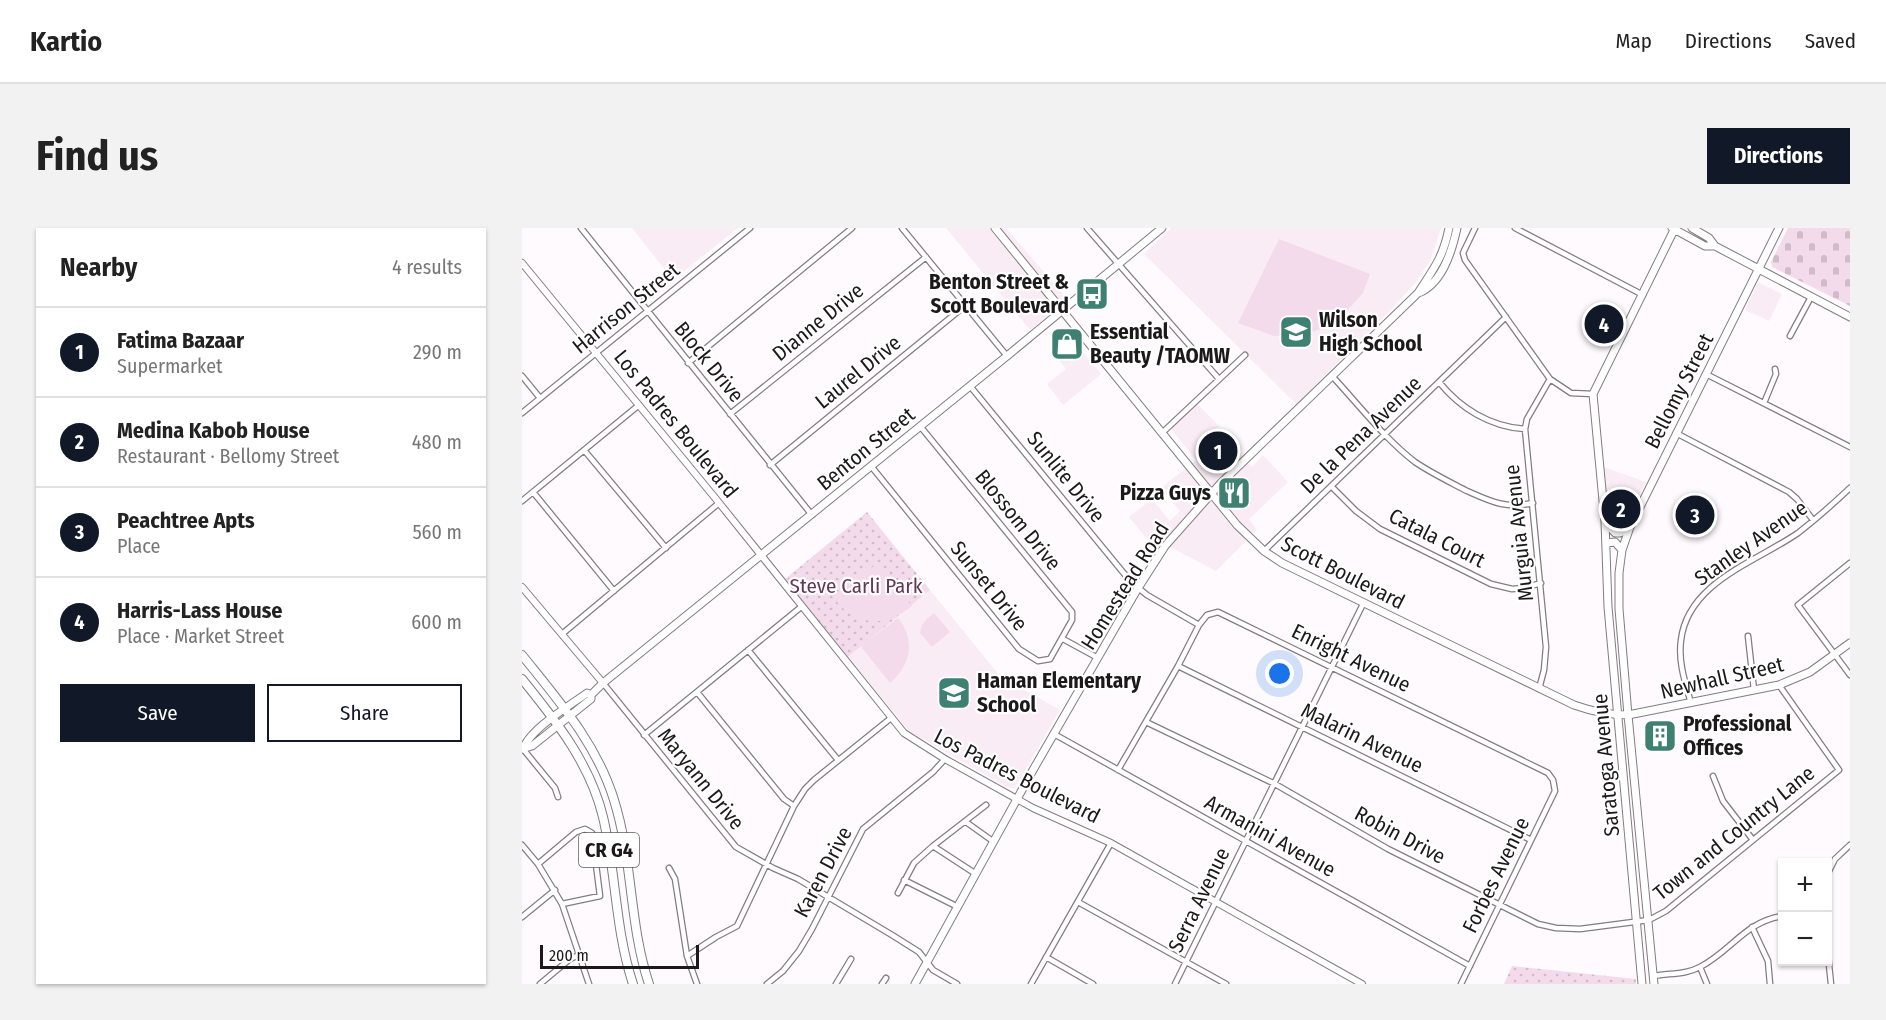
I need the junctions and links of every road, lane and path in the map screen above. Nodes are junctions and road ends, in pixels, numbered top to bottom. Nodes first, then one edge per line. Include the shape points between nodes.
1 (581, 228) edge
2 (750, 228) edge
3 (852, 228) edge
4 (902, 228) edge
5 (995, 228) edge
6 (1087, 228) edge
7 (1162, 228) edge
8 (1449, 228) edge
9 (1457, 228) edge
10 (1475, 228) edge
11 (1515, 228) edge
12 (1674, 228) edge
13 (1692, 228) edge
14 (1779, 228) edge
15 (1715, 246) junction
16 (926, 256) junction
17 (522, 263) edge
18 (1118, 265) junction
19 (1758, 270) junction
20 (1418, 293) junction
21 (1643, 295) junction
22 (1811, 297) junction
23 (966, 305) junction
24 (1062, 310) junction
25 (647, 311) junction
26 (1506, 316) junction
27 (1850, 317) edge
28 (1790, 336) dead end
29 (597, 352) junction
30 (1245, 355) dead end
31 (1007, 356) junction
32 (688, 363) junction
33 (1775, 369) dead end
34 (1706, 374) junction
35 (522, 376) edge
36 (1332, 376) junction
37 (1219, 379) junction
38 (1550, 379) junction
39 (1439, 382) junction
40 (970, 386) junction
41 (1593, 394) junction
42 (540, 398) junction
43 (1764, 403) junction
44 (639, 405) junction
45 (522, 413) edge
46 (730, 414) junction
47 (920, 426) junction
48 (1525, 429) junction
49 (1676, 433) junction
50 (1162, 434) junction
51 (1386, 434) junction
52 (1850, 447) edge
53 (585, 450) junction
54 (770, 465) junction
55 (871, 466) junction
56 (1331, 486) junction
57 (1850, 488) edge
58 (533, 492) junction
59 (1211, 495) junction
60 (522, 501) edge
61 (719, 503) junction
62 (1533, 503) junction
63 (812, 515) junction
64 (1813, 520) junction
65 (1605, 522) junction
66 (1630, 527) junction
67 (1606, 543) junction
68 (666, 548) junction
69 (1623, 550) junction
70 (1264, 551) junction
71 (761, 556) junction
72 (1850, 564) edge
73 (1618, 573) joint
74 (1541, 583) junction
75 (522, 587) edge
76 (1138, 588) junction
77 (614, 591) junction
78 (1363, 604) junction
79 (801, 607) junction
80 (1199, 626) junction
81 (562, 634) junction
82 (1748, 636) dead end
83 (1063, 639) junction
84 (1850, 643) edge
85 (748, 650) junction
86 (522, 655) edge
87 (1835, 655) junction
88 (1098, 658) junction
89 (1178, 666) junction
90 (1332, 667) junction
91 (1850, 675) edge
92 (522, 679) edge
93 (603, 683) junction
94 (1779, 685) junction
95 (1539, 689) junction
96 (1754, 690) junction
97 (697, 692) junction
98 (1691, 703) junction
99 (568, 713) junction
100 (1618, 715) junction
101 (1628, 716) junction
102 (891, 718) junction
103 (556, 722) junction
104 (1146, 722) junction
105 (1302, 726) junction
106 (1054, 734) junction
107 (644, 735) junction
108 (522, 749) edge
109 (945, 759) junction
110 (838, 760) junction
111 (1118, 770) junction
112 (1713, 776) dead end
113 (1553, 780) joint
114 (1275, 784) junction
115 (558, 797) dead end
116 (1018, 800) junction
117 (986, 805) dead end
118 (794, 806) junction
119 (966, 822) junction
120 (1531, 840) junction
121 (1753, 840) junction
122 (994, 842) junction
123 (1245, 842) junction
124 (1111, 843) junction
125 (1850, 844) edge
126 (522, 845) edge
127 (933, 846) junction
128 (538, 864) junction
129 (1832, 864) edge
130 (767, 865) junction
131 (669, 868) dead end
132 (977, 874) junction
133 (904, 880) junction
134 (555, 890) junction
135 (898, 893) dead end
136 (829, 897) junction
137 (1078, 902) junction
138 (1216, 903) junction
139 (562, 904) junction
140 (1500, 906) junction
141 (959, 907) junction
142 (522, 917) edge
143 (1778, 917) edge
144 (1649, 920) junction
145 (1637, 922) junction
146 (1752, 927) junction
147 (579, 955) junction
148 (687, 956) junction
149 (1046, 957) junction
150 (851, 959) dead end
151 (927, 962) junction
152 (1186, 962) junction
153 (1470, 966) junction
154 (1829, 966) edge
155 (1700, 967) junction
156 (886, 978) dead end
157 (1654, 980) edge
158 (540, 984) edge
159 (589, 984) edge
160 (633, 984) edge
161 (649, 984) edge
162 (697, 984) edge
163 (767, 984) edge
164 (836, 984) edge
165 (882, 984) edge
166 (915, 984) edge
167 (957, 984) edge
168 (1031, 984) edge
169 (1093, 984) edge
170 (1175, 984) edge
171 (1226, 984) edge
172 (1362, 984) edge
173 (1461, 984) edge
174 (1642, 984) edge
175 (1707, 984) edge
176 (1770, 984) edge
177 (1831, 984) edge

1 - 25 street, Block Drive
2 - 25 street, Harrison Street
3 - 32 street
4 - 16 street
5 - 24 main road, Scott Boulevard
6 - 18 street
7 - 18 main road, Benton Street
8 - 20 main road, Homestead Road via 1438,265
9 - 20 main road, Homestead Road via 1445,264 1428,288
10 - 26 street via 1463,255
11 - 21 street
12 - 15 main road via 1704,246
12 - 21 main road
13 - 15 main road
14 - 19 main road, Bellomy Street
15 - 19 main road
16 - 23 street
16 - 46 street, Dianne Drive
17 - 29 street, Los Padres Boulevard
18 - 24 main road, Benton Street
18 - 37 street
19 - 22 main road
19 - 34 main road, Bellomy Street
20 - 36 main road, Homestead Road
21 - 41 main road
22 - 27 main road
22 - 28 street
23 - 31 street
23 - 54 street, Laurel Drive
24 - 31 main road, Benton Street
24 - 50 main road, Scott Boulevard
25 - 29 street, Harrison Street
25 - 32 street, Block Drive
26 - 38 street
26 - 39 street, De la Pena Avenue
29 - 42 street, Harrison Street
29 - 44 street, Los Padres Boulevard
30 - 37 street
31 - 40 main road, Benton Street
32 - 46 street, Block Drive
33 - 43 street
34 - 43 street
34 - 49 main road, Bellomy Street
35 - 42 street
36 - 51 street
36 - 59 main road, Homestead Road
37 - 50 street
38 - 41 street via 1571,393
38 - 48 street, Murguia Avenue
39 - 48 street via 1464,407 1495,424
39 - 51 street, De la Pena Avenue
40 - 47 main road, Benton Street
40 - 76 street, Sunlite Drive
41 - 65 main road, Saratoga Avenue
42 - 45 street, Harrison Street
43 - 52 street
44 - 53 street
44 - 61 street, Los Padres Boulevard
46 - 54 street, Block Drive
47 - 55 main road, Benton Street
47 - 83 street, Blossom Drive via 1069,608 1073,616
48 - 62 street, Murguia Avenue
49 - 64 street via 1789,492
49 - 66 main road, Bellomy Street
50 - 59 main road, Scott Boulevard
51 - 56 street, De la Pena Avenue
51 - 62 street via 1415,462 1450,483 1502,505
53 - 58 street
53 - 68 street
54 - 63 street, Block Drive
55 - 63 main road, Benton Street
55 - 83 street, Sunset Drive via 1019,649 1043,662 1050,659
56 - 70 street, De la Pena Avenue
56 - 74 street, Catala Court via 1380,529 1491,584 1512,589
57 - 64 street, Stanley Avenue
58 - 60 street
58 - 77 street
59 - 70 main road, Scott Boulevard
59 - 76 main road, Homestead Road via 1165,546
61 - 68 street
61 - 71 street, Los Padres Boulevard
62 - 74 street, Murguia Avenue
63 - 71 main road, Benton Street
64 - 98 street, Stanley Avenue via 1721,580 1693,607 1681,639 1680,657
65 - 66 main road via 1617,533
65 - 67 main road, Saratoga Avenue
66 - 69 main road, Bellomy Street
67 - 69 main road via 1615,542
67 - 100 main road, Saratoga Avenue
68 - 77 street
69 - 73 main road, Bellomy Street
70 - 78 main road, Scott Boulevard
71 - 79 street, Los Padres Boulevard
71 - 93 main road, Benton Street
72 - 87 street via 1798,605
73 - 101 main road, Saratoga Avenue
74 - 95 street, Murguia Avenue via 1546,647
75 - 81 street, Maryann Drive
76 - 80 street
76 - 88 main road, Homestead Road
77 - 81 street
78 - 90 street, Serra Avenue
78 - 95 main road, Scott Boulevard
79 - 85 street
79 - 102 street, Los Padres Boulevard
80 - 89 street
80 - 90 street, Enright Avenue via 1207,615 1223,613
81 - 93 street, Maryann Drive
82 - 96 street
83 - 88 street
84 - 87 main road, Newhall Street
85 - 97 street
85 - 110 street
86 - 99 highway, CR G4
87 - 91 street
87 - 94 main road, Newhall Street via 1810,672
88 - 106 main road, Homestead Road
89 - 104 street
89 - 105 street, Malarin Avenue
90 - 105 street, Serra Avenue
90 - 113 street, Enright Avenue via 1548,773
92 - 103 highway, CR G4
93 - 99 main road, Benton Street via 591,699
93 - 107 street, Maryann Drive
94 - 96 main road, Newhall Street
94 - 121 street, Town and Country Lane via 1839,770
95 - 100 main road, Scott Boulevard via 1588,710
96 - 98 main road, Newhall Street
97 - 107 street
97 - 118 street via 784,800
98 - 101 main road, Newhall Street
99 - 103 main road, Benton Street
99 - 161 highway, CR G4 via 600,763 615,802
100 - 101 main road, Scott Boulevard
100 - 145 main road, Saratoga Avenue
101 - 144 main road, Saratoga Avenue
102 - 109 street, Los Padres Boulevard via 913,740
102 - 110 street
103 - 108 main road, Benton Street via 532,746
103 - 160 highway, CR G4 via 586,769 598,801
104 - 111 street
104 - 114 street, Robin Drive
105 - 114 street, Serra Avenue
105 - 120 street, Malarin Avenue
106 - 111 street, Armanini Avenue
106 - 116 main road, Homestead Road
107 - 130 street, Maryann Drive via 736,847
108 - 115 street
109 - 116 street, Los Padres Boulevard
109 - 136 street, Karen Drive via 863,829
110 - 118 street via 805,789
111 - 123 street, Armanini Avenue
112 - 121 street via 1724,801
113 - 120 street, Forbes Avenue via 1554,791
114 - 123 street, Serra Avenue
114 - 140 street, Robin Drive via 1388,849
116 - 122 main road, Homestead Road
116 - 124 street, Los Padres Boulevard
117 - 119 street
118 - 130 street
119 - 122 street
119 - 127 street
120 - 140 street, Forbes Avenue
121 - 144 street, Town and Country Lane via 1666,911
122 - 132 main road, Homestead Road
123 - 138 street, Serra Avenue
123 - 153 street, Armanini Avenue
124 - 137 street
124 - 138 street, Los Padres Boulevard
125 - 129 street
126 - 128 street
127 - 132 street
127 - 133 street via 914,863
128 - 134 street
128 - 139 street via 576,832 585,829 592,833 600,896
130 - 136 street, Maryann Drive
130 - 148 street via 737,926
131 - 148 street via 675,879
132 - 141 main road, Homestead Road
133 - 135 street
133 - 141 street
134 - 139 street
134 - 142 street
136 - 151 street, Maryann Drive via 918,952
136 - 163 street, Karen Drive via 799,951
137 - 149 street
137 - 152 street
138 - 152 street, Serra Avenue
138 - 172 street, Los Padres Boulevard
139 - 147 street
140 - 145 street, Robin Drive via 1556,928
140 - 153 street, Forbes Avenue
141 - 151 main road, Homestead Road
143 - 146 street
144 - 145 street, Robin Drive
144 - 157 main road, Saratoga Avenue
145 - 174 main road, Saratoga Avenue
146 - 155 street
146 - 176 street via 1768,961
147 - 158 street
147 - 159 street
148 - 162 street
149 - 168 street
149 - 169 street
150 - 164 street
151 - 166 main road, Homestead Road
151 - 167 street, Maryann Drive
152 - 170 street, Serra Avenue
152 - 171 street
153 - 173 street, Forbes Avenue
154 - 177 street
155 - 157 street
155 - 175 street
156 - 165 street

